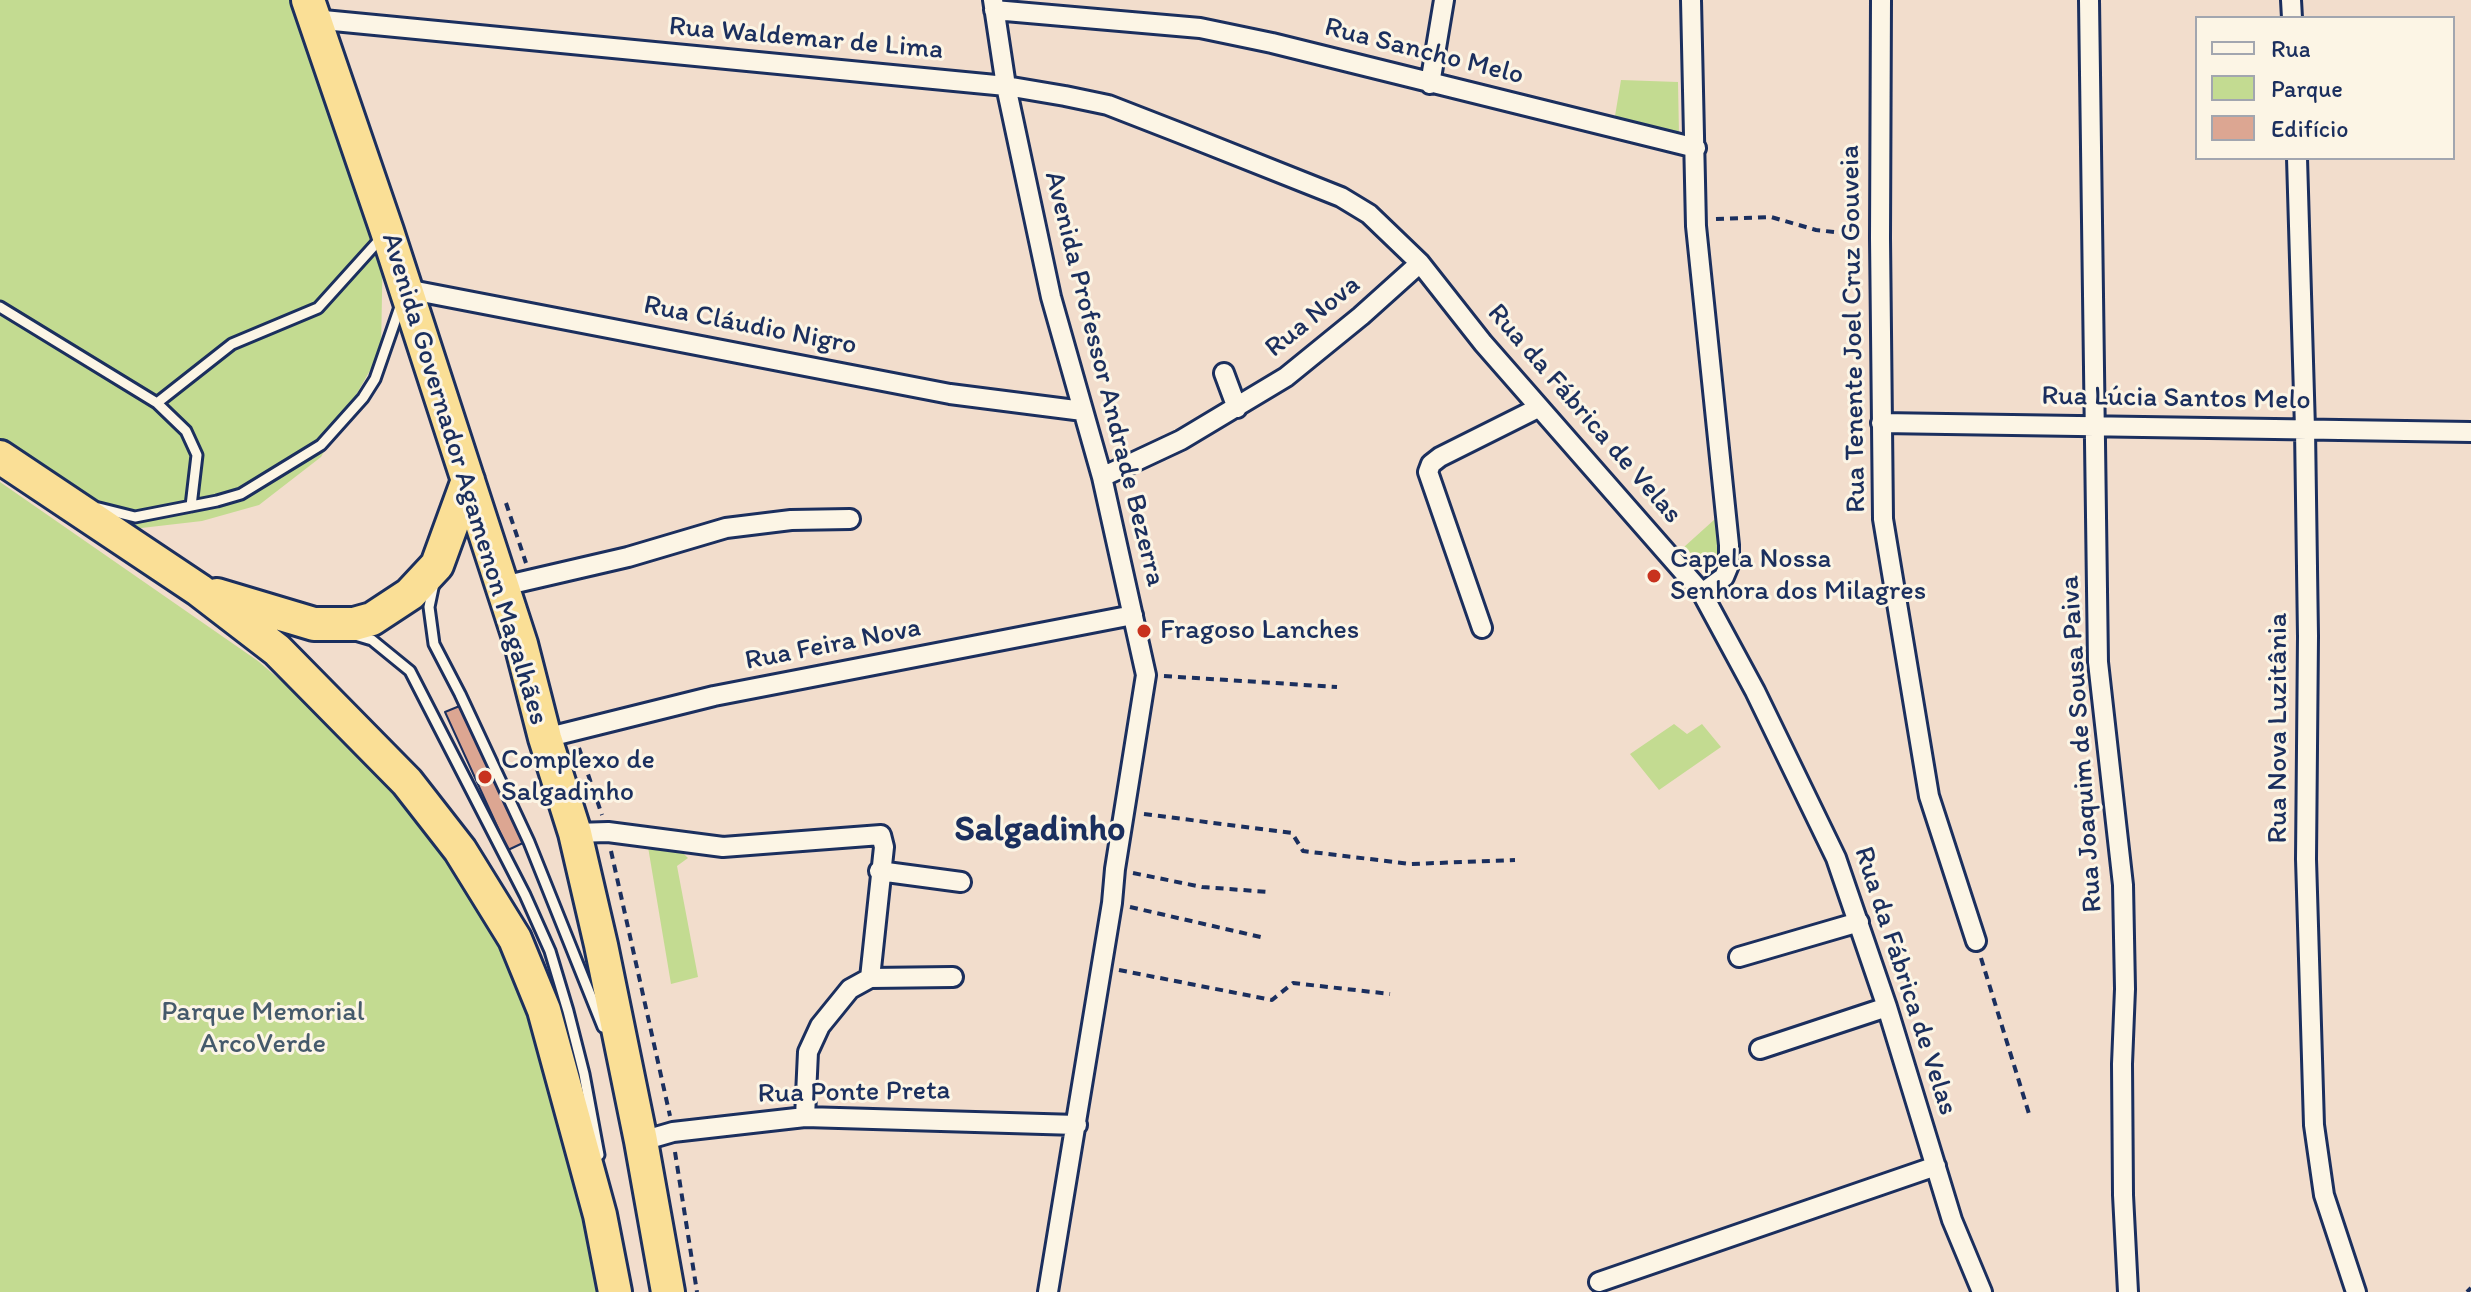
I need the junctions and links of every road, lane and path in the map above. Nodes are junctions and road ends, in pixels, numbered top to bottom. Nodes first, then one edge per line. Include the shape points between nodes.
1 (1444, 0) edge
2 (1691, 0) edge
3 (1881, 0) edge
4 (2089, 0) edge
5 (994, 5) edge
6 (311, 9) edge
7 (1430, 84) junction
8 (1006, 86) junction
9 (1696, 148) junction
10 (2297, 160) edge
11 (1696, 226) junction
12 (387, 231) junction
13 (1880, 238) junction
14 (1420, 263) junction
15 (406, 289) junction
16 (0, 307) edge
17 (1224, 373) dead end
18 (157, 403) junction
19 (1237, 408) junction
20 (1538, 408) junction
21 (1083, 411) junction
22 (1881, 423) junction
23 (2094, 426) junction
24 (2305, 429) junction
25 (2471, 432) edge
26 (0, 457) edge
27 (1102, 477) junction
28 (468, 480) junction
29 (60, 500) junction
30 (191, 506) junction
31 (850, 519) dead end
32 (437, 565) junction
33 (503, 586) junction
34 (199, 590) junction
35 (1702, 593) junction
36 (1133, 615) junction
37 (314, 624) junction
38 (1482, 628) dead end
39 (1146, 675) junction
40 (1337, 687) dead end
41 (545, 738) junction
42 (1126, 812) junction
43 (575, 833) junction
44 (1515, 860) dead end
45 (1115, 869) junction
46 (879, 871) junction
47 (961, 882) dead end
48 (1269, 892) dead end
49 (1112, 903) junction
50 (1859, 922) junction
51 (1265, 938) dead end
52 (1976, 941) joint
53 (1739, 957) dead end
54 (1101, 967) junction
55 (953, 977) dead end
56 (870, 978) junction
57 (1390, 994) dead end
58 (1887, 1007) junction
59 (1760, 1049) dead end
60 (805, 1117) junction
61 (2030, 1117) dead end
62 (1077, 1125) junction
63 (638, 1142) junction
64 (600, 1162) dead end
65 (1936, 1166) junction
66 (608, 1206) dead end
67 (1599, 1282) dead end
68 (615, 1292) edge
69 (625, 1292) edge
70 (659, 1292) edge
71 (668, 1292) edge
72 (1048, 1292) edge
73 (1982, 1292) edge
74 (2128, 1292) edge
75 (2356, 1292) edge

1 - 7 street
2 - 9 street
3 - 13 street, Rua Tenente Joel Cruz Gouveia
4 - 23 street, Rua Joaquim de Sousa Paiva
5 - 7 street, Rua Sancho Melo via 1200,28
5 - 8 street, Avenida Professor Andrade Bezerra
6 - 8 street, Rua Waldemar de Lima
6 - 12 highway, Avenida Governador Agamenon Magalhães
7 - 9 street, Rua Sancho Melo
8 - 14 street, Rua da Fábrica de Velas via 1108,105 1341,197 1369,214
8 - 21 street, Avenida Professor Andrade Bezerra via 1051,297
9 - 11 street
10 - 24 street, Rua Nova Luzitânia
11 - 13 path via 1718,218 1771,217 1816,230
11 - 35 street via 1729,555 1721,582
12 - 15 highway, Avenida Governador Agamenon Magalhães
12 - 18 lane via 318,308 232,344
13 - 22 street, Rua Tenente Joel Cruz Gouveia
14 - 19 street, Rua Nova via 1286,377
14 - 20 street, Rua da Fábrica de Velas
15 - 21 street, Rua Cláudio Nigro via 950,394
15 - 28 highway, Avenida Governador Agamenon Magalhães
15 - 30 lane via 375,379 321,445 241,494
16 - 18 lane
17 - 19 street
18 - 30 lane via 194,444
19 - 27 street, Rua Nova
20 - 35 street, Rua da Fábrica de Velas
20 - 38 street via 1440,457 1428,472
21 - 27 street, Avenida Professor Andrade Bezerra
22 - 23 street, Rua Lúcia Santos Melo
22 - 52 street, Rua Tenente Joel Cruz Gouveia via 1883,519 1929,796
23 - 24 street, Rua Lúcia Santos Melo
23 - 74 street, Rua Joaquim de Sousa Paiva via 2098,662 2123,885
24 - 25 street, Rua Lúcia Santos Melo
24 - 75 street, Rua Nova Luzitânia via 2306,859 2314,1125 2324,1195
26 - 29 highway
27 - 36 street, Avenida Professor Andrade Bezerra
28 - 32 highway
28 - 33 highway, Avenida Governador Agamenon Magalhães
29 - 30 lane via 135,517
29 - 34 highway
31 - 33 street via 726,528
32 - 37 highway via 410,594 372,619
32 - 63 lane via 429,607 434,644 529,842 588,985
33 - 41 highway, Avenida Governador Agamenon Magalhães
34 - 37 highway
34 - 68 highway via 277,650 407,782 499,911 544,1010 600,1215
35 - 50 street, Rua da Fábrica de Velas via 1836,858
36 - 39 street, Avenida Professor Andrade Bezerra
36 - 41 street, Rua Feira Nova via 714,696
37 - 64 lane via 372,640 410,671 428,703 550,951 584,1074
39 - 40 path
39 - 42 street, Avenida Professor Andrade Bezerra
41 - 43 highway, Avenida Governador Agamenon Magalhães
42 - 44 path via 1292,833 1303,851 1411,864
42 - 45 street, Avenida Professor Andrade Bezerra
43 - 46 street via 608,832 723,847 878,834 884,847
43 - 63 highway, Avenida Governador Agamenon Magalhães
45 - 48 path via 1202,887
45 - 49 street, Avenida Professor Andrade Bezerra
46 - 47 street
46 - 56 street
49 - 51 path
49 - 54 street, Avenida Professor Andrade Bezerra
50 - 53 street
50 - 58 street, Rua da Fábrica de Velas
52 - 61 path
54 - 57 path via 1272,1000 1293,983
54 - 62 street, Avenida Professor Andrade Bezerra
55 - 56 street
56 - 60 street via 850,989 832,1009 808,1052
58 - 59 street
58 - 65 street, Rua da Fábrica de Velas
60 - 62 street, Rua Ponte Preta
60 - 63 street, Rua Ponte Preta via 688,1130
62 - 72 street, Avenida Professor Andrade Bezerra
63 - 70 lane
63 - 71 highway, Avenida Governador Agamenon Magalhães
65 - 67 street
65 - 73 street, Rua da Fábrica de Velas
66 - 69 lane

